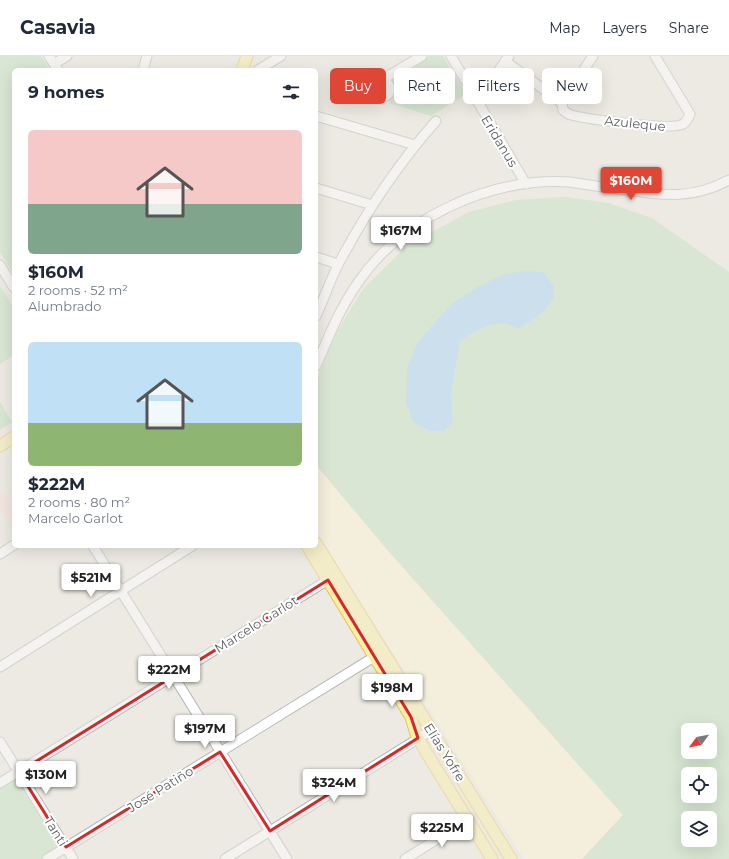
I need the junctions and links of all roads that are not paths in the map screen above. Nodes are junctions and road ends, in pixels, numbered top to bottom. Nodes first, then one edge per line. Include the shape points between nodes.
1 (67, 56) edge
2 (148, 56) edge
3 (247, 56) edge
4 (281, 56) edge
5 (422, 56) edge
6 (451, 56) edge
7 (593, 56) edge
8 (655, 56) edge
9 (507, 59) edge
10 (54, 63) edge
11 (144, 68) edge
12 (243, 68) edge
13 (261, 68) edge
14 (501, 68) edge
15 (585, 68) edge
16 (463, 77) edge
17 (386, 80) edge
18 (542, 87) edge
19 (479, 104) edge
20 (562, 104) edge
21 (318, 117) edge
22 (436, 121) dead end
23 (415, 145) junction
24 (729, 180) edge
25 (526, 184) junction
26 (318, 189) edge
27 (372, 205) junction
28 (318, 258) edge
29 (338, 264) junction
30 (0, 265) edge
31 (12, 285) edge
32 (318, 311) edge
33 (318, 361) edge
34 (12, 438) edge
35 (12, 444) edge
36 (0, 446) edge
37 (0, 452) edge
38 (12, 546) edge
39 (318, 546) edge
40 (94, 548) edge
41 (189, 548) edge
42 (308, 548) edge
43 (0, 554) edge
44 (328, 580) junction
45 (121, 592) junction
46 (374, 657) junction
47 (0, 667) edge
48 (173, 676) junction
49 (432, 730) junction
50 (418, 738) junction
51 (0, 742) edge
52 (220, 752) junction
53 (19, 772) junction
54 (0, 783) edge
55 (468, 820) junction
56 (270, 831) junction
57 (66, 847) junction
58 (47, 859) edge
59 (73, 859) edge
60 (225, 859) edge
61 (288, 859) edge
62 (405, 859) edge
63 (492, 859) edge
64 (511, 859) edge

1 - 10 street
2 - 11 street
3 - 12 main road
4 - 13 street
5 - 17 street via 388,76
6 - 16 street, Eridanus
7 - 15 street
8 - 20 street, Azuleque via 690,114 683,124 660,126 569,114 563,110
9 - 14 street
9 - 18 street, Azuleque
19 - 25 street, Eridanus
21 - 23 street
22 - 23 street
23 - 27 street
24 - 25 street via 695,193 669,195 570,182
25 - 33 street via 477,196 447,207 392,245 372,264 357,284 335,321
26 - 27 street
27 - 29 street
28 - 29 street
29 - 32 street
30 - 31 street
34 - 36 main road
35 - 37 main road
38 - 43 street
39 - 49 main road, Elías Yofre
40 - 45 street
41 - 45 street
42 - 44 main road, Elías Yofre
44 - 46 main road, Elías Yofre
44 - 48 street, Marcelo Garlot
45 - 47 street
45 - 48 street
46 - 50 main road, Elías Yofre via 411,717
46 - 52 street, José Patiño
48 - 52 street
48 - 53 street, Marcelo Garlot
49 - 50 street
49 - 64 main road, Elías Yofre
50 - 55 main road, Elías Yofre
50 - 56 street
51 - 53 street, Tanti
52 - 56 street
52 - 57 street, José Patiño
53 - 54 street, Marcelo Garlot
53 - 57 street, Tanti
55 - 62 street
55 - 63 main road, Elías Yofre
56 - 60 street
56 - 61 street
57 - 58 street, José Patiño
57 - 59 street, Tanti

